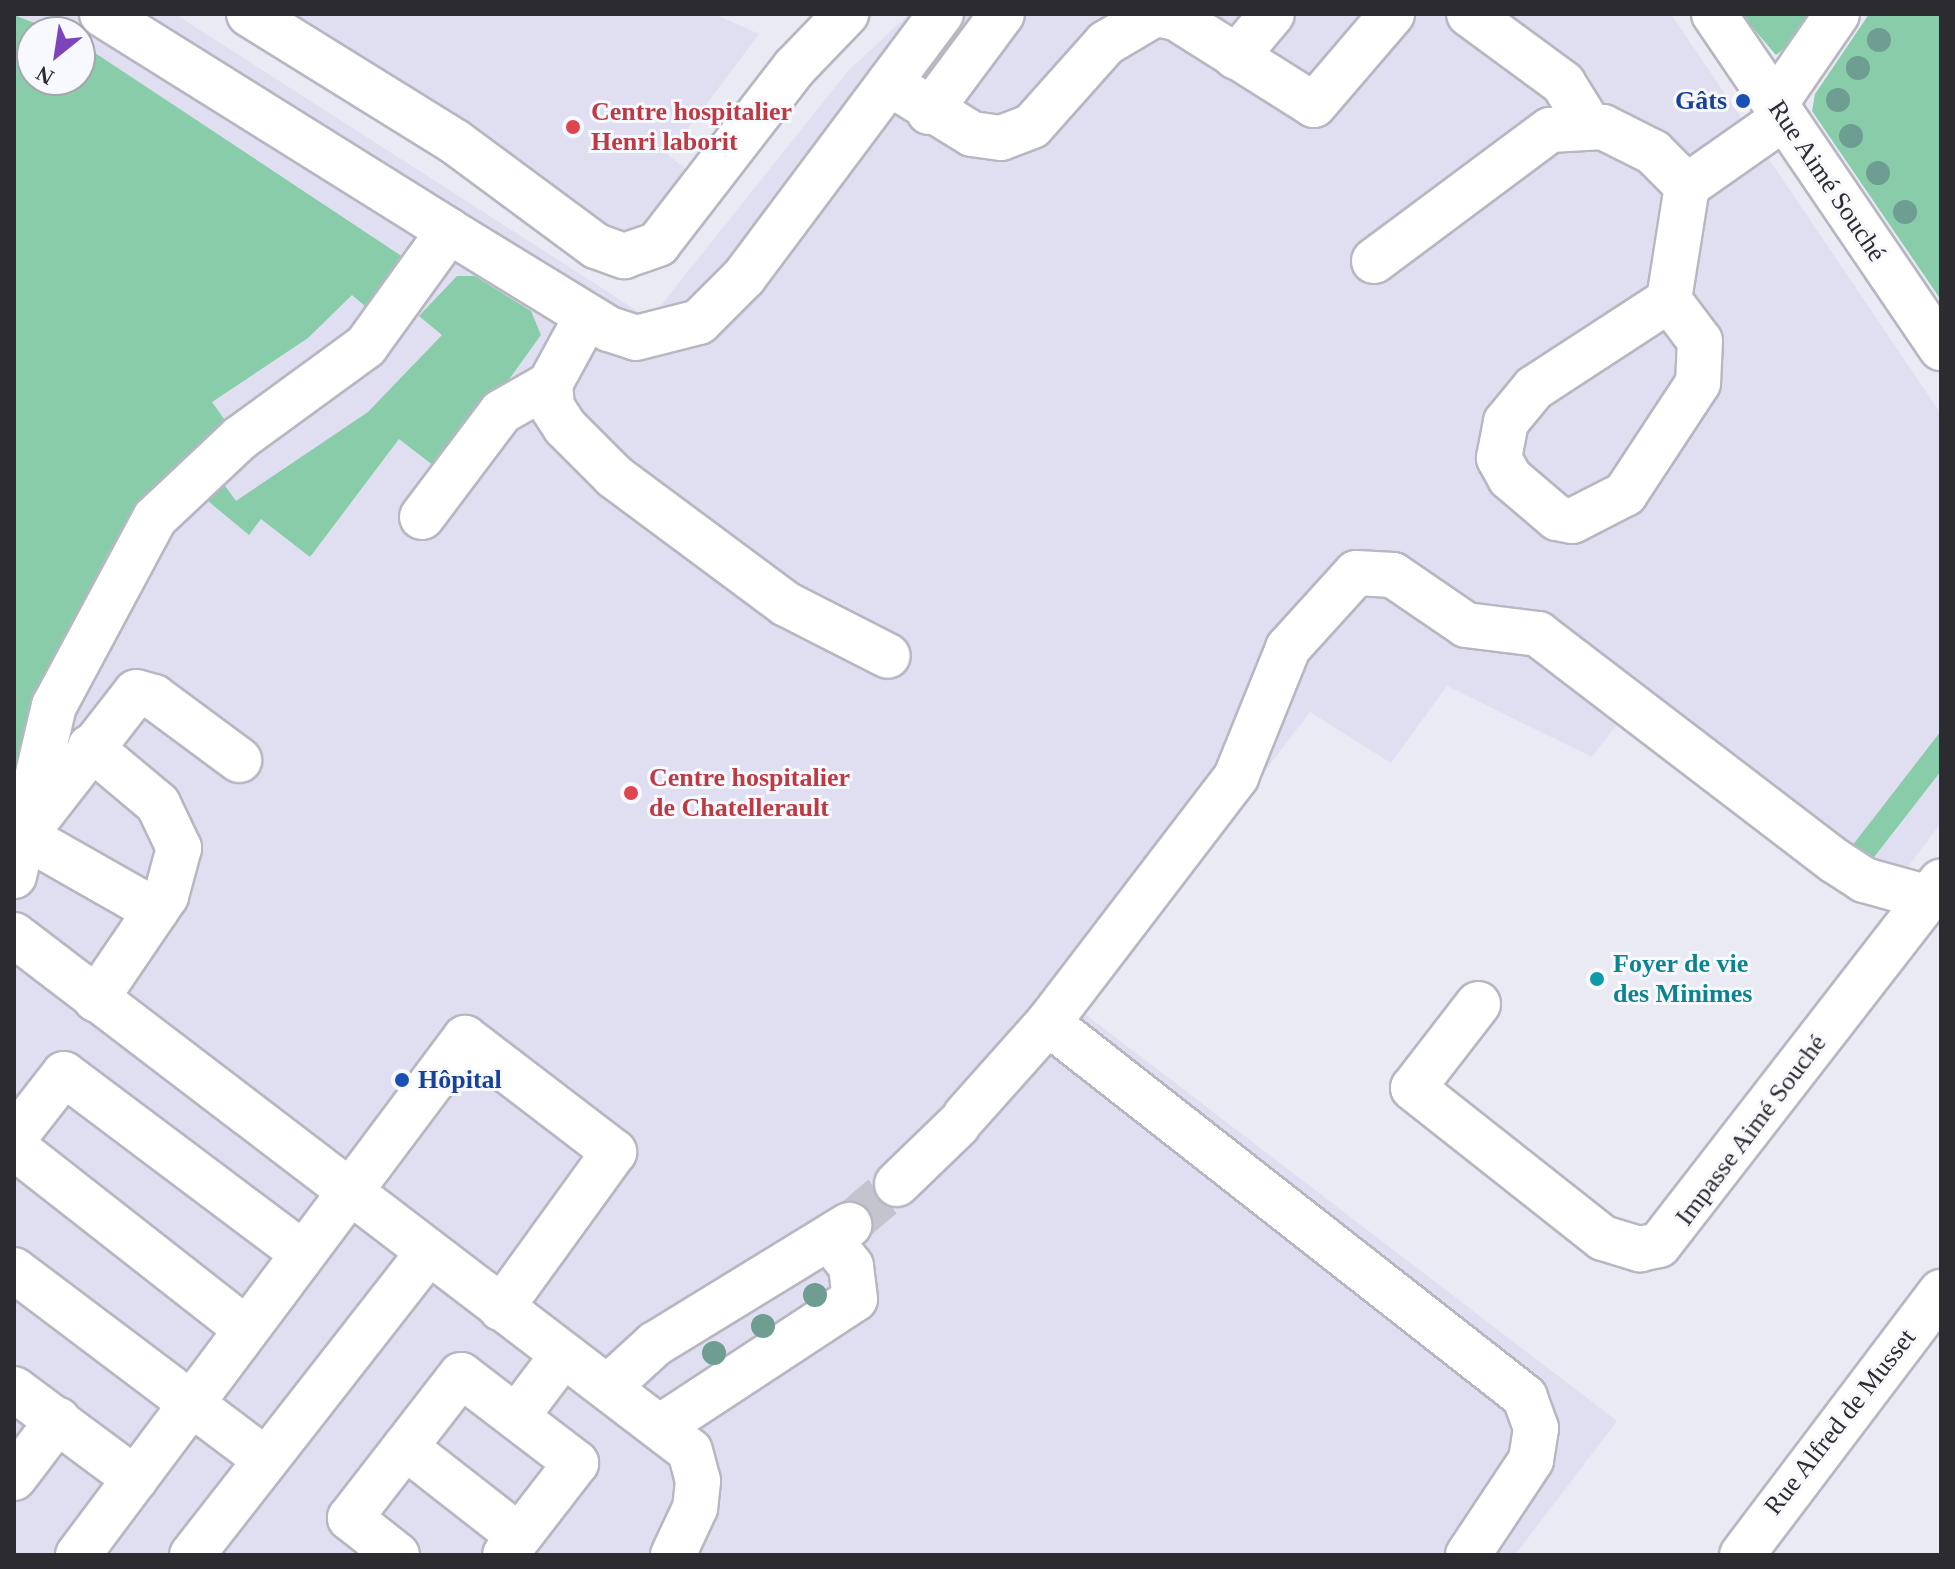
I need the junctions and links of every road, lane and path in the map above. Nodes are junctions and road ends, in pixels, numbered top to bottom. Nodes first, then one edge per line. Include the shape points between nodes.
1 (102, 14) edge
2 (249, 14) edge
3 (846, 14) edge
4 (941, 14) edge
5 (1002, 14) edge
6 (1272, 14) edge
7 (1392, 14) edge
8 (1469, 14) edge
9 (1714, 14) edge
10 (1837, 14) edge
11 (1236, 57) junction
12 (889, 83) junction
13 (1780, 111) junction
14 (929, 112) junction
15 (1589, 125) junction
16 (1687, 186) junction
17 (449, 231) junction
18 (1374, 261) dead end
19 (1669, 300) junction
20 (586, 318) junction
21 (1941, 348) edge
22 (550, 384) junction
23 (422, 517) dead end
24 (888, 656) dead end
25 (90, 747) junction
26 (239, 760) dead end
27 (19, 856) edge
28 (1935, 890) edge
29 (156, 911) junction
30 (14, 935) edge
31 (96, 999) junction
32 (1478, 1004) dead end
33 (1048, 1023) junction
34 (14, 1138) edge
35 (14, 1147) edge
36 (897, 1184) tunnel mouth
37 (349, 1194) junction
38 (302, 1253) junction
39 (427, 1254) junction
40 (14, 1270) edge
41 (1941, 1292) edge
42 (501, 1308) junction
43 (246, 1329) junction
44 (563, 1355) junction
45 (608, 1387) junction
46 (14, 1389) edge
47 (191, 1404) junction
48 (517, 1416) junction
49 (58, 1420) junction
50 (660, 1427) junction
51 (405, 1447) junction
52 (265, 1459) junction
53 (14, 1478) edge
54 (135, 1479) junction
55 (512, 1546) edge
56 (78, 1555) edge
57 (192, 1555) edge
58 (397, 1555) edge
59 (673, 1555) edge
60 (1468, 1555) edge
61 (1742, 1555) edge

1 - 17 street
2 - 3 street via 454,141 611,253 637,255 658,244
4 - 12 street
5 - 14 street
6 - 11 street
7 - 11 street via 1314,105
8 - 15 street via 1563,83
9 - 13 street, Rue Aimé Souché
10 - 13 street
11 - 14 street via 1176,18 1155,14 1137,19 1106,43 1032,126 1001,138 972,134
12 - 14 street
12 - 20 street via 710,313 673,333 636,338
13 - 16 street
13 - 21 street, Rue Aimé Souché
15 - 16 street via 1653,152
15 - 18 street via 1550,130 1521,146
16 - 19 street
17 - 20 street
17 - 27 street via 366,346 240,438 155,518 54,706
19 - 19 street via 1534,388 1506,422 1499,458 1510,478 1557,518 1590,516 1625,494 1698,383 1700,341
20 - 22 street
22 - 23 street via 501,412
22 - 24 street via 552,407 565,427 615,477 763,588
25 - 26 street via 139,691
25 - 27 street
25 - 29 street via 158,804 172,826 177,869
27 - 29 street
28 - 32 street, Impasse Aimé Souché via 1674,1232 1640,1249 1603,1238 1413,1088
28 - 33 street via 1864,880 1538,634 1466,625 1375,570 1338,587 1288,648 1236,777
29 - 31 street
30 - 31 street
31 - 37 street
33 - 36 street
33 - 60 street via 1525,1397 1536,1428 1531,1460
34 - 38 street via 64,1074
35 - 43 street
37 - 38 street
37 - 39 street
37 - 42 street via 465,1038 614,1152
38 - 43 street
39 - 42 street
39 - 52 street
40 - 47 street
41 - 61 street, Rue Alfred de Musset
42 - 44 street
43 - 47 street
44 - 45 street
44 - 48 street
45 - 50 street
45 - 50 street via 655,1344 839,1232 855,1299
46 - 49 street
47 - 52 street
47 - 54 street
48 - 51 street via 461,1375
48 - 55 street via 576,1463
49 - 53 street
49 - 54 street
50 - 59 street via 690,1451 698,1481
51 - 55 street
51 - 58 street via 350,1518
52 - 57 street
54 - 56 street

